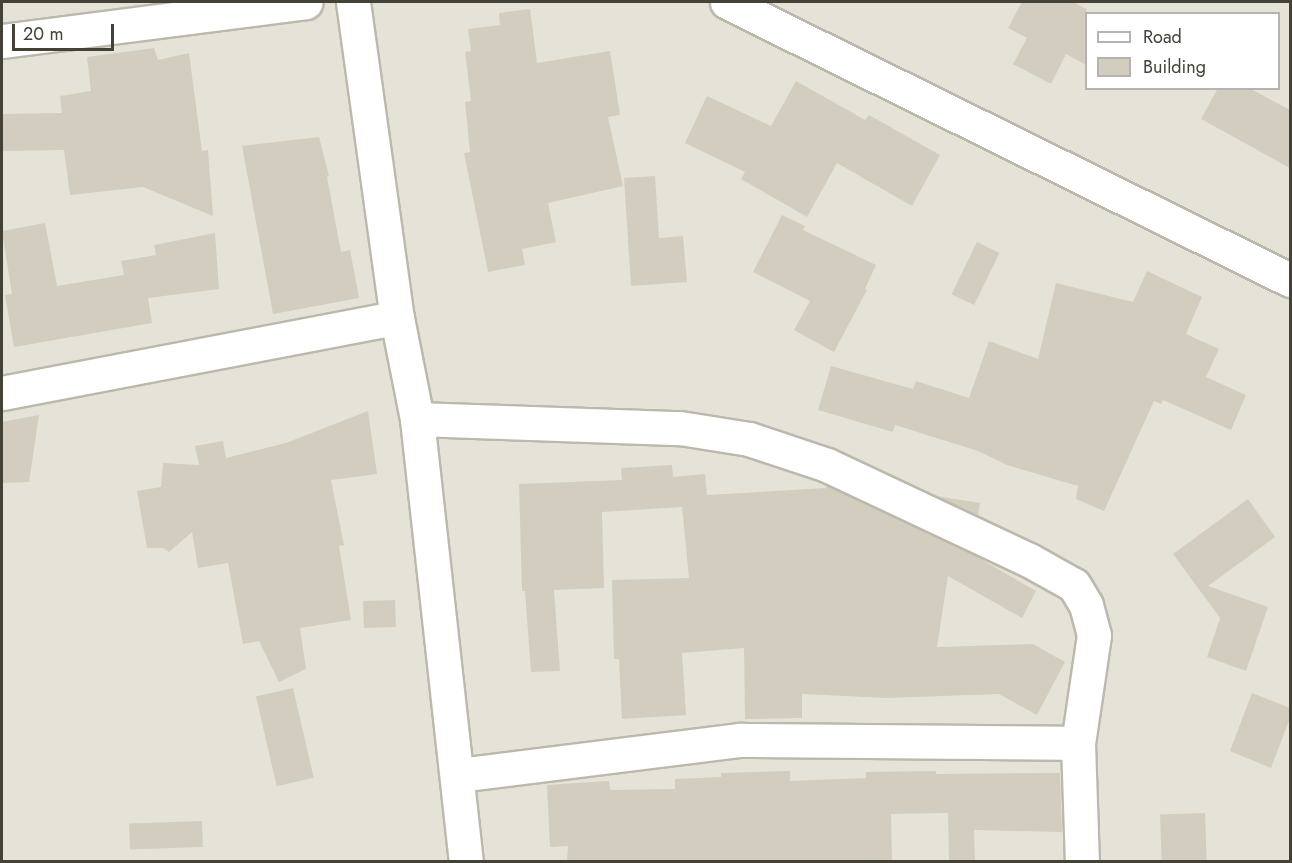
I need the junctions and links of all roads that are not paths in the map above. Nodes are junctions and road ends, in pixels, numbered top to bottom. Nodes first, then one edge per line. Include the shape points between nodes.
1 (306, 2) edge
2 (353, 2) edge
3 (726, 2) edge
4 (119, 14) edge
5 (2, 40) edge
6 (1290, 280) edge
7 (397, 318) junction
8 (2, 393) edge
9 (417, 419) junction
10 (1078, 743) junction
11 (459, 775) junction
12 (466, 861) edge
13 (1082, 861) edge

1 - 4 street
2 - 7 street
3 - 6 street
4 - 5 street
7 - 8 street
7 - 9 street
9 - 10 street via 680,429 749,439 827,465 1029,560 1074,585 1086,605 1094,635
9 - 11 street
10 - 11 street via 740,740
10 - 13 street
11 - 12 street

